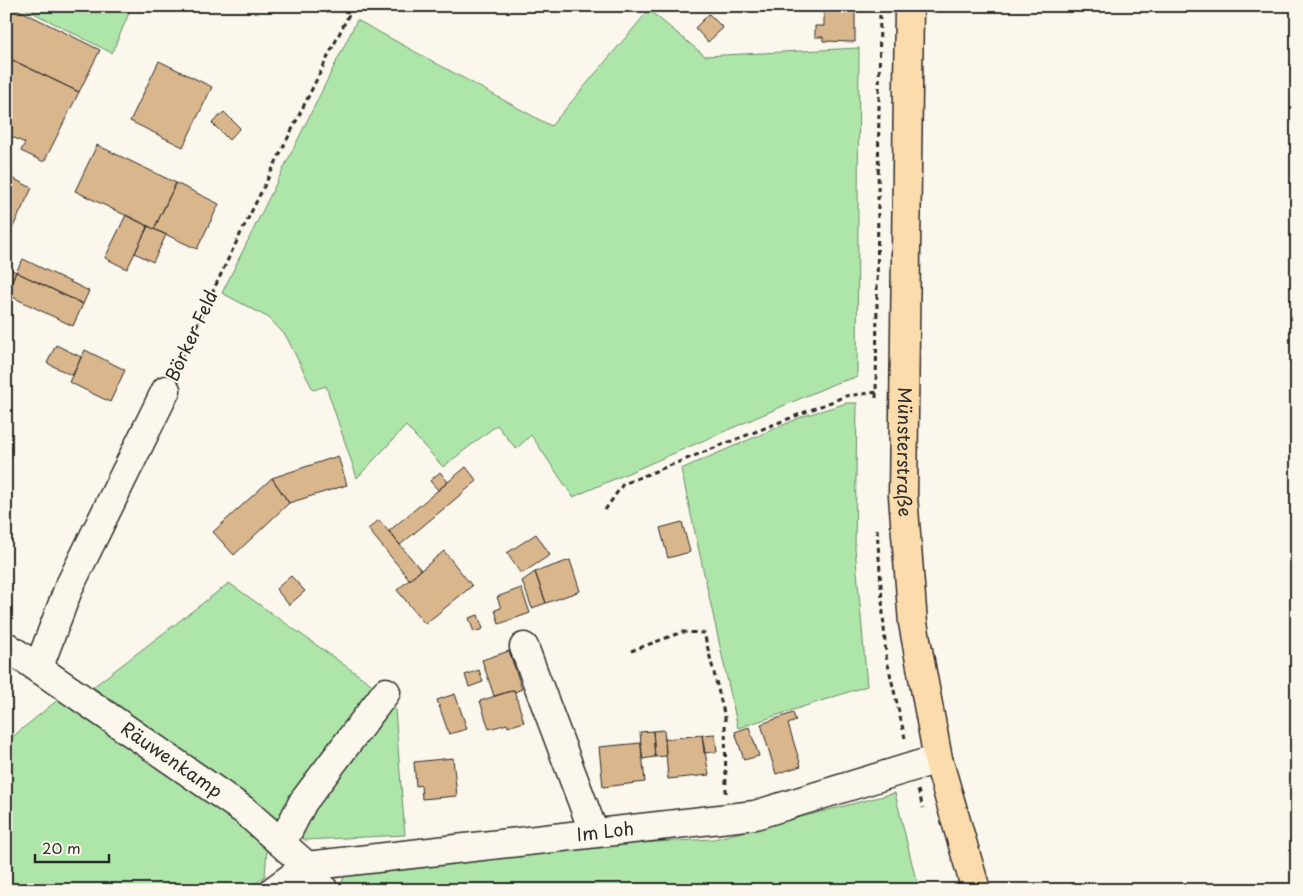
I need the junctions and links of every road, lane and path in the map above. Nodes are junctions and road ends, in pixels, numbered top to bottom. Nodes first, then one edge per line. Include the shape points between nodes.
1 (353, 6) edge
2 (909, 6) edge
3 (166, 390) joint
4 (906, 390) junction
5 (605, 510) dead end
6 (6, 646) edge
7 (524, 647) dead end
8 (631, 650) dead end
9 (38, 669) junction
10 (386, 692) dead end
11 (938, 758) junction
12 (727, 819) junction
13 (594, 833) junction
14 (282, 843) junction
15 (307, 866) junction
16 (274, 890) edge
17 (324, 890) edge
18 (976, 890) edge

1 - 3 path, Börker Feld
2 - 4 main road, Münsterstraße
3 - 9 street, Börker Feld via 69,587
4 - 5 path via 846,396 623,484
4 - 11 main road, Münsterstraße via 904,496 913,623
6 - 9 street, Räuwenkamp
7 - 13 street
8 - 12 path via 682,632 704,632 725,717
9 - 14 street, Räuwenkamp via 245,811
10 - 14 street via 304,802
11 - 12 street, Im Loh via 755,815
11 - 18 main road, Münsterstraße
12 - 13 street, Im Loh
13 - 15 street, Im Loh
14 - 15 street, Räuwenkamp
15 - 16 street, Im Loh
15 - 17 street, Räuwenkamp

